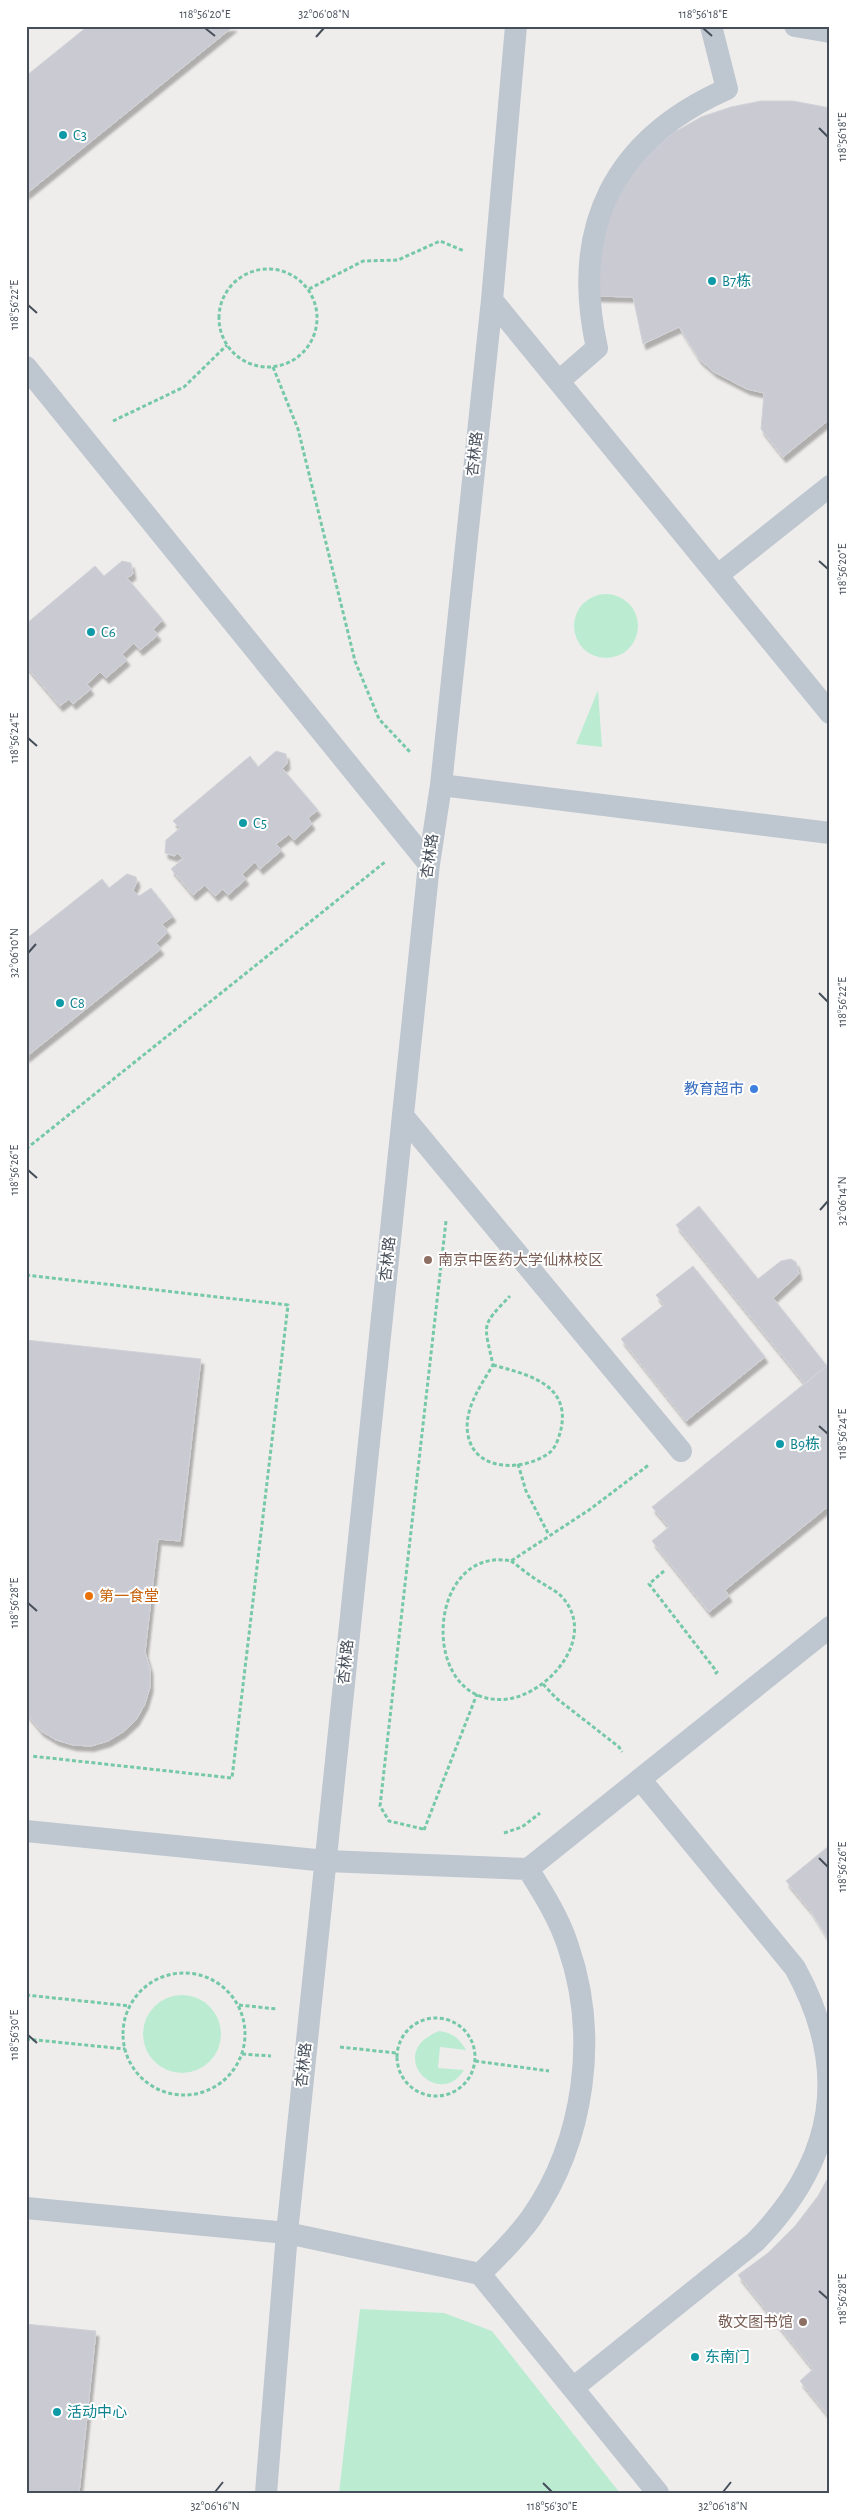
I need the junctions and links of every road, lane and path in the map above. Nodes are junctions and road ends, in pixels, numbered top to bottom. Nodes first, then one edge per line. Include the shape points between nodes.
1 (516, 26) edge
2 (711, 26) edge
3 (795, 26) edge
4 (830, 32) edge
5 (495, 263) junction
6 (309, 289) junction
7 (492, 300) junction
8 (227, 345) junction
9 (26, 367) edge
10 (273, 367) junction
11 (559, 381) junction
12 (82, 436) junction
13 (830, 486) edge
14 (718, 575) junction
15 (830, 713) edge
16 (441, 785) junction
17 (830, 833) edge
18 (410, 842) junction
19 (428, 864) junction
20 (403, 1116) junction
21 (26, 1149) edge
22 (451, 1174) junction
23 (532, 1271) junction
24 (26, 1275) edge
25 (493, 1365) junction
26 (679, 1448) joint
27 (518, 1464) junction
28 (549, 1535) junction
29 (511, 1561) junction
30 (664, 1571) dead end
31 (830, 1627) edge
32 (710, 1678) dead end
33 (543, 1684) junction
34 (477, 1694) junction
35 (629, 1745) dead end
36 (621, 1751) junction
37 (31, 1756) dead end
38 (614, 1756) dead end
39 (640, 1778) junction
40 (545, 1809) dead end
41 (424, 1830) junction
42 (434, 1830) dead end
43 (26, 1831) edge
44 (502, 1834) dead end
45 (326, 1861) junction
46 (528, 1869) junction
47 (26, 1995) edge
48 (130, 2006) junction
49 (26, 2039) edge
50 (307, 2043) junction
51 (125, 2049) junction
52 (396, 2052) junction
53 (475, 2061) junction
54 (583, 2076) junction
55 (26, 2208) edge
56 (287, 2234) junction
57 (480, 2274) junction
58 (573, 2388) junction
59 (266, 2493) edge
60 (658, 2493) edge

1 - 5 lane, 杏林路
2 - 11 lane via 727,89 699,101 648,138 628,161 612,188 599,218 589,267 590,316 597,348
3 - 4 lane
5 - 6 path via 440,241 398,260 363,261
5 - 7 lane, 杏林路
6 - 8 path via 297,276 281,270 264,268 247,273 233,283 223,297 220,331
6 - 10 path via 317,312 314,338 304,352 290,362
7 - 11 lane
7 - 16 lane, 杏林路
8 - 10 path via 240,358 256,366
8 - 12 path via 184,387
9 - 12 lane
10 - 16 path via 298,429 355,661 379,720
11 - 14 lane
12 - 18 lane
13 - 14 lane
14 - 15 lane
16 - 17 lane
16 - 19 lane, 杏林路
18 - 19 lane
18 - 21 path
19 - 20 lane, 杏林路
20 - 22 lane
20 - 45 lane, 杏林路
22 - 23 lane
22 - 41 path via 380,1806 389,1821
23 - 25 path via 487,1320 486,1332
23 - 26 lane
24 - 37 path via 288,1305 232,1778
25 - 27 path via 471,1406 468,1435 475,1452 489,1462 505,1467
25 - 27 path via 535,1376 555,1396 560,1408 562,1423 550,1452
26 - 28 path
27 - 28 path via 526,1492
28 - 29 path
29 - 33 path via 563,1598 572,1616 570,1646 555,1674
29 - 34 path via 488,1560 472,1569 459,1580 444,1612 442,1630 448,1662 454,1675
30 - 32 path via 648,1584 717,1672
31 - 39 lane
33 - 34 path via 527,1694 507,1699
33 - 36 path
34 - 41 path
35 - 36 path
36 - 38 path
36 - 39 path
39 - 46 lane
39 - 58 lane via 795,1968 812,1998 822,2030 828,2064 828,2098 823,2131 813,2162 798,2192 778,2219 755,2242
40 - 44 path via 522,1827
41 - 42 path
43 - 45 lane
45 - 46 lane
45 - 50 lane, 杏林路
46 - 54 lane via 551,1906 568,1946 585,2032
47 - 48 path
48 - 51 path via 123,2025
48 - 51 path via 140,1990 156,1979 175,1973 194,1973 212,1979 228,1990 239,2005 245,2024 245,2043 239,2061 228,2077 213,2088 194,2094 175,2094 156,2088 129,2062
49 - 51 path
50 - 52 path
50 - 56 lane, 杏林路
52 - 53 path via 401,2038 411,2026 425,2019 440,2018 454,2022 466,2032 473,2045
52 - 53 path via 398,2068 405,2082 417,2092 432,2096 447,2094 460,2087 470,2076
53 - 54 path
54 - 57 lane via 577,2114 566,2150 550,2185 531,2218
55 - 56 lane
56 - 57 lane
56 - 59 lane, 杏林路
57 - 58 lane
58 - 60 lane

